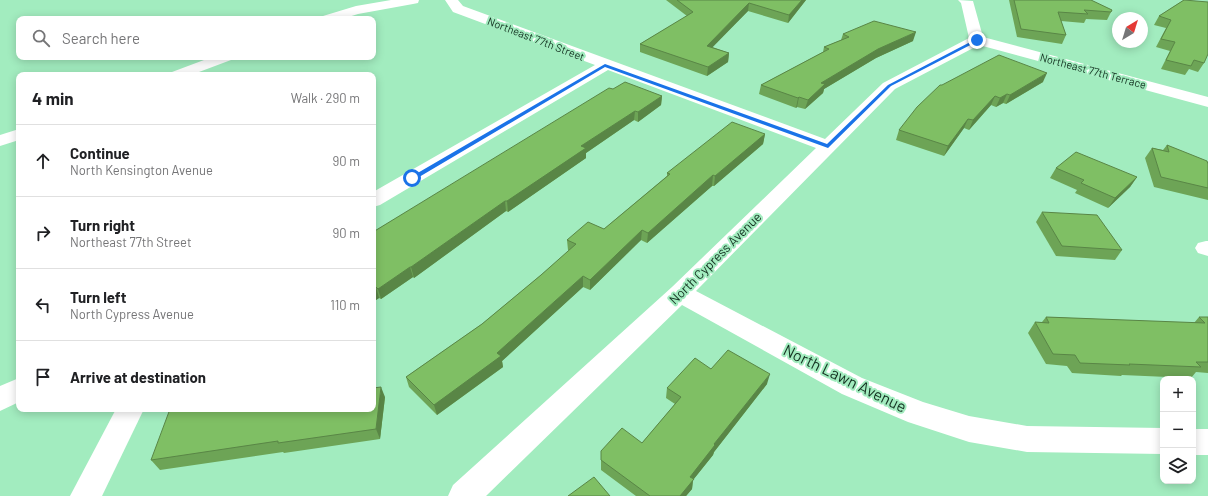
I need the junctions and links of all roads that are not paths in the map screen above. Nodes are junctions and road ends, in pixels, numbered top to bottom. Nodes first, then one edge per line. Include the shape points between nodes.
1 (412, 0) edge
2 (451, 0) edge
3 (964, 0) edge
4 (337, 16) edge
5 (977, 40) junction
6 (218, 60) edge
7 (605, 65) junction
8 (186, 72) edge
9 (1208, 102) edge
10 (16, 135) edge
11 (0, 141) edge
12 (828, 146) junction
13 (376, 199) edge
14 (680, 293) junction
15 (16, 391) edge
16 (0, 399) edge
17 (128, 412) edge
18 (1160, 441) edge
19 (1196, 442) edge
20 (1208, 442) edge
21 (86, 496) edge
22 (464, 496) edge

1 - 4 street
2 - 7 street, Northeast 77th Street via 458,9
3 - 5 street via 967,2
5 - 9 street, Northeast 77th Terrace
5 - 12 street, North Cypress Avenue via 889,86
6 - 8 street
7 - 12 street, Northeast 77th Street
7 - 13 street
10 - 11 street
12 - 14 street, North Cypress Avenue
14 - 18 street, North Lawn Avenue via 852,386 918,413 969,429 1027,439
14 - 22 street, North Cypress Avenue
15 - 16 street
17 - 21 street
19 - 20 street

